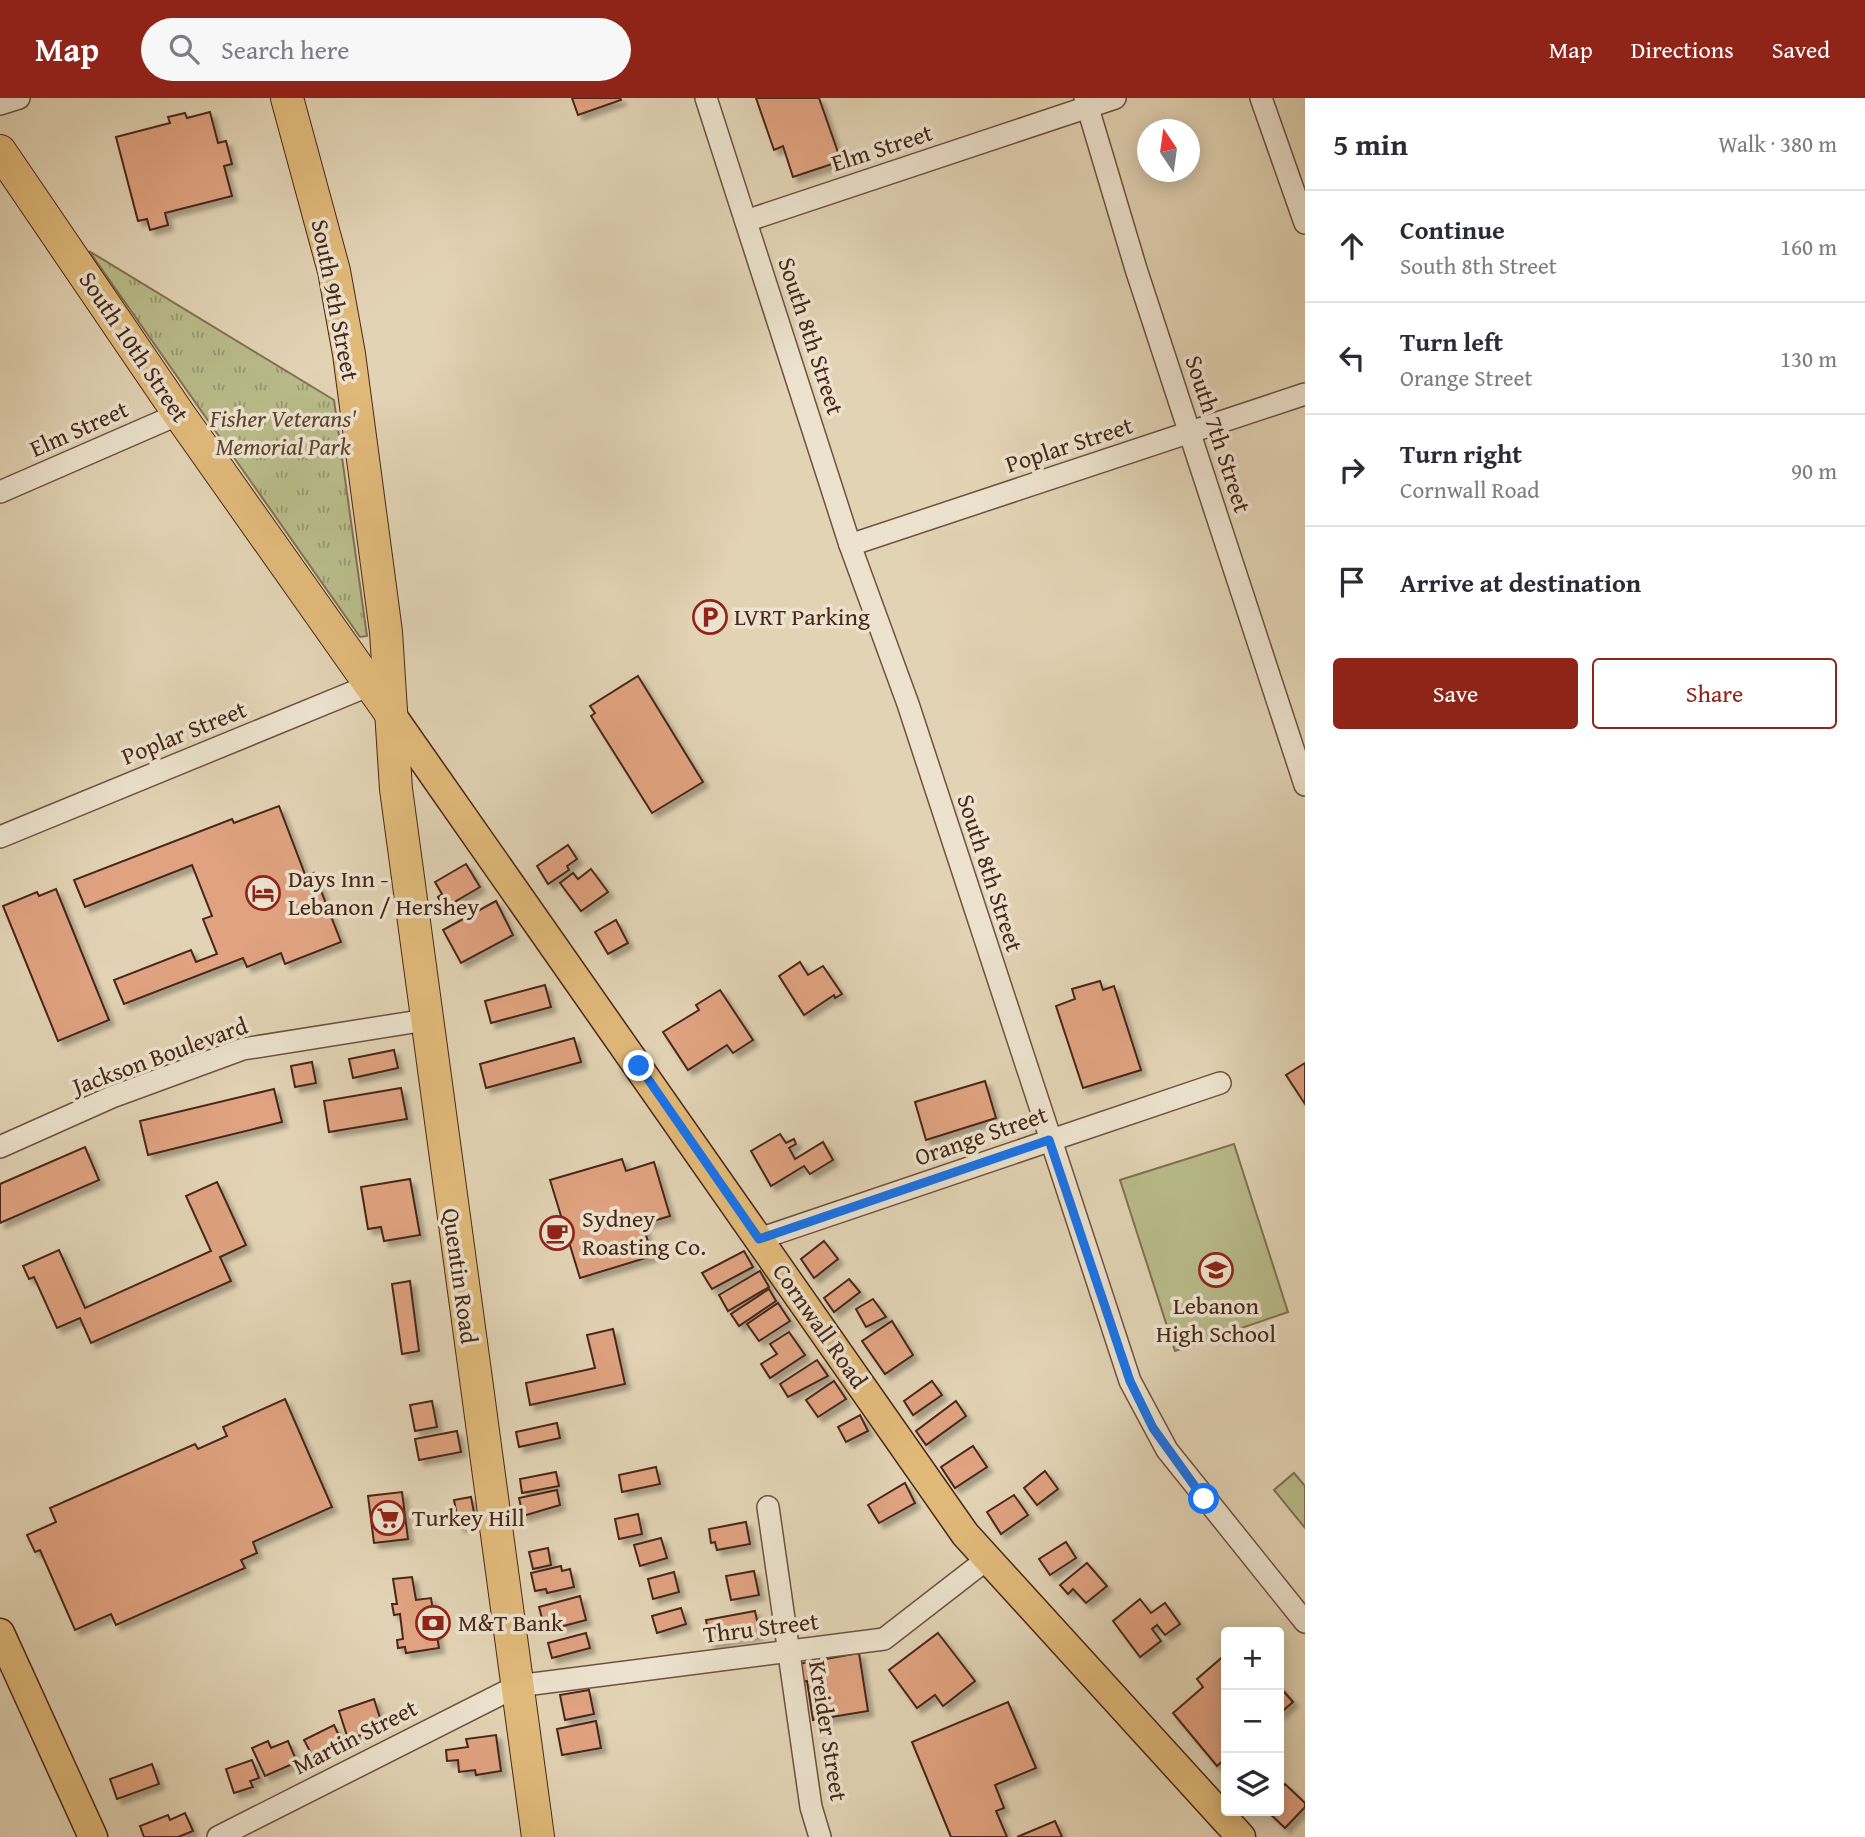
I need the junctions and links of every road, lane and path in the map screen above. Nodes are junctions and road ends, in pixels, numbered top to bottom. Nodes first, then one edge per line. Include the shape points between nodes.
1 (19, 98) edge
2 (287, 98) edge
3 (706, 98) edge
4 (1115, 98) edge
5 (1261, 98) edge
6 (1087, 102) edge
7 (0, 104) edge
8 (0, 151) edge
9 (746, 221) junction
10 (1305, 223) edge
11 (1305, 394) edge
12 (179, 414) junction
13 (1190, 432) junction
14 (0, 492) edge
15 (850, 545) junction
16 (379, 681) junction
17 (391, 714) junction
18 (1301, 760) edge
19 (1305, 785) edge
20 (0, 837) edge
21 (426, 1020) junction
22 (1220, 1083) dead end
23 (1049, 1140) junction
24 (0, 1147) edge
25 (759, 1239) junction
26 (768, 1507) dead end
27 (986, 1560) junction
28 (1305, 1622) edge
29 (0, 1633) edge
30 (789, 1651) junction
31 (517, 1686) junction
32 (93, 1837) edge
33 (218, 1837) edge
34 (538, 1837) edge
35 (820, 1837) edge
36 (1241, 1837) edge

1 - 7 street
2 - 16 highway, South 9th Street via 334,271 349,354 386,632
3 - 9 street, South 8th Street
4 - 6 street, Elm Street
5 - 10 street
6 - 9 street, Elm Street
6 - 13 street, South 7th Street
8 - 12 highway, South 10th Street
9 - 15 street, South 8th Street
11 - 13 street, Poplar Street
12 - 14 street, Elm Street
12 - 16 highway, South 10th Street
13 - 15 street, Poplar Street
13 - 18 street, South 7th Street
15 - 23 street, South 8th Street via 908,704
16 - 17 highway, South 10th Street
16 - 20 street, Poplar Street
17 - 21 highway, Quentin Road via 396,789
17 - 25 main road, Cornwall Road
18 - 19 street, South 7th Street
21 - 24 street, Jackson Boulevard via 243,1049 112,1097
21 - 31 highway, Quentin Road
22 - 23 street, Orange Street
23 - 25 street, Orange Street
23 - 28 street, South 8th Street via 1119,1350 1153,1428 1204,1499
25 - 27 main road, Cornwall Road
26 - 30 street, Kreider Street
27 - 30 street, Thru Street via 884,1639
27 - 36 main road, Cornwall Road
29 - 32 main road
30 - 31 street, Thru Street
30 - 35 street, Kreider Street via 811,1807
31 - 33 street, Martin Street
31 - 34 highway, Quentin Road

